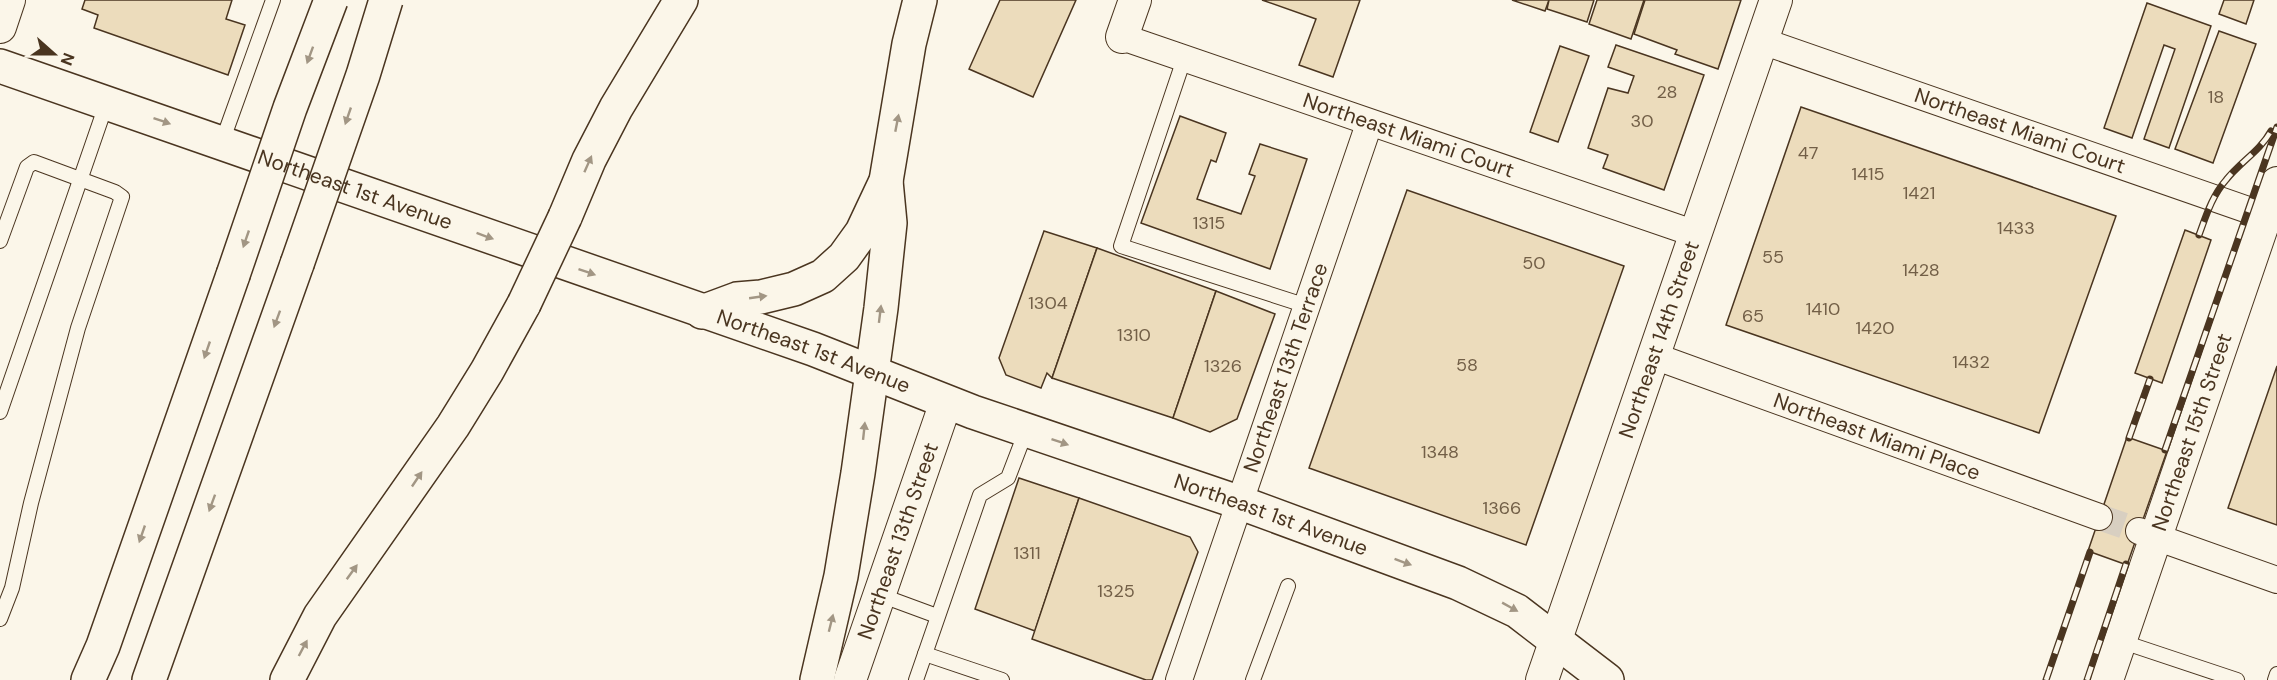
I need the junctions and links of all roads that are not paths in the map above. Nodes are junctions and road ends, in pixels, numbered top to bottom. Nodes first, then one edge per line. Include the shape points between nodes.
1 (9, 0) edge
2 (273, 0) edge
3 (331, 0) edge
4 (386, 0) edge
5 (681, 0) edge
6 (920, 0) edge
7 (1135, 0) edge
8 (1776, 0) edge
9 (0, 27) edge
10 (1122, 37) joint
11 (1762, 41) junction
12 (1184, 59) junction
13 (0, 66) edge
14 (107, 102) junction
15 (1369, 124) junction
16 (222, 142) junction
17 (80, 179) junction
18 (886, 180) junction
19 (2277, 183) edge
20 (2271, 218) edge
21 (1696, 234) junction
22 (0, 241) edge
23 (1306, 306) junction
24 (702, 312) junction
25 (1654, 356) junction
26 (871, 372) junction
27 (946, 402) junction
28 (0, 412) edge
29 (1026, 431) junction
30 (1241, 503) junction
31 (2100, 517) tunnel mouth
32 (2148, 534) junction
33 (2277, 580) edge
34 (1288, 586) dead end
35 (880, 595) junction
36 (938, 616) junction
37 (0, 619) edge
38 (2120, 641) junction
39 (1555, 642) junction
40 (103, 646) junction
41 (925, 654) junction
42 (2277, 674) edge
43 (972, 675) edge
44 (88, 680) edge
45 (99, 680) edge
46 (148, 680) edge
47 (287, 680) edge
48 (817, 680) edge
49 (850, 680) edge
50 (916, 680) edge
51 (1002, 680) edge
52 (1179, 680) edge
53 (1253, 680) edge
54 (1542, 680) edge
55 (1607, 680) edge
56 (2107, 680) edge
57 (2237, 680) edge
58 (2275, 680) edge

1 - 9 street
2 - 16 lane
3 -> 40 main road, bridge
4 -> 46 main road, bridge via 301,253
47 -> 5 main road, bridge via 320,616 482,380 524,304 616,108
18 -> 6 main road
7 - 10 street
8 - 11 street, Northeast 14th Street
10 - 12 street, Northeast Miami Court
11 - 20 street, Northeast Miami Court
11 - 21 street, Northeast 14th Street
12 - 15 street, Northeast Miami Court
12 - 23 lane via 1121,246
13 - 14 main road, Northeast 1st Avenue
14 -> 16 main road, Northeast 1st Avenue
14 - 17 lane
15 - 21 street, Northeast Miami Court
15 - 23 street, Northeast 13th Terrace
16 -> 24 main road, Northeast 1st Avenue
17 - 22 lane via 34,162 27,166
17 - 28 lane
17 - 37 lane via 122,197 78,328 12,588
24 -> 18 main road via 737,299 794,290 822,276 844,257 862,232
26 -> 18 main road via 890,224
19 - 20 street, Northeast 15th Street
20 - 32 street, Northeast 15th Street
21 - 25 street, Northeast 14th Street
23 - 30 street, Northeast 13th Terrace
24 - 26 main road, Northeast 1st Avenue
25 - 31 street, Northeast Miami Place
25 - 39 street, Northeast 14th Street
26 - 27 main road, Northeast 1st Avenue
48 -> 26 main road via 851,522
27 - 29 main road, Northeast 1st Avenue
27 - 35 street, Northeast 13th Street
29 -> 30 main road, Northeast 1st Avenue
29 - 36 lane via 1008,478 980,495
30 -> 39 main road, Northeast 1st Avenue via 1485,594 1517,611
30 - 52 street, Northeast 13th Terrace
32 - 33 street
32 - 38 street, Northeast 15th Street
34 - 53 lane
35 - 36 lane
35 - 49 street, Northeast 13th Street
36 - 41 lane
38 - 56 street, Northeast 15th Street
38 - 57 lane
39 - 54 street, Northeast 14th Street
39 - 55 main road, Northeast 1st Avenue
40 - 44 main road
40 - 45 main road
41 - 43 lane
41 - 50 lane
42 - 58 lane
43 - 51 lane

